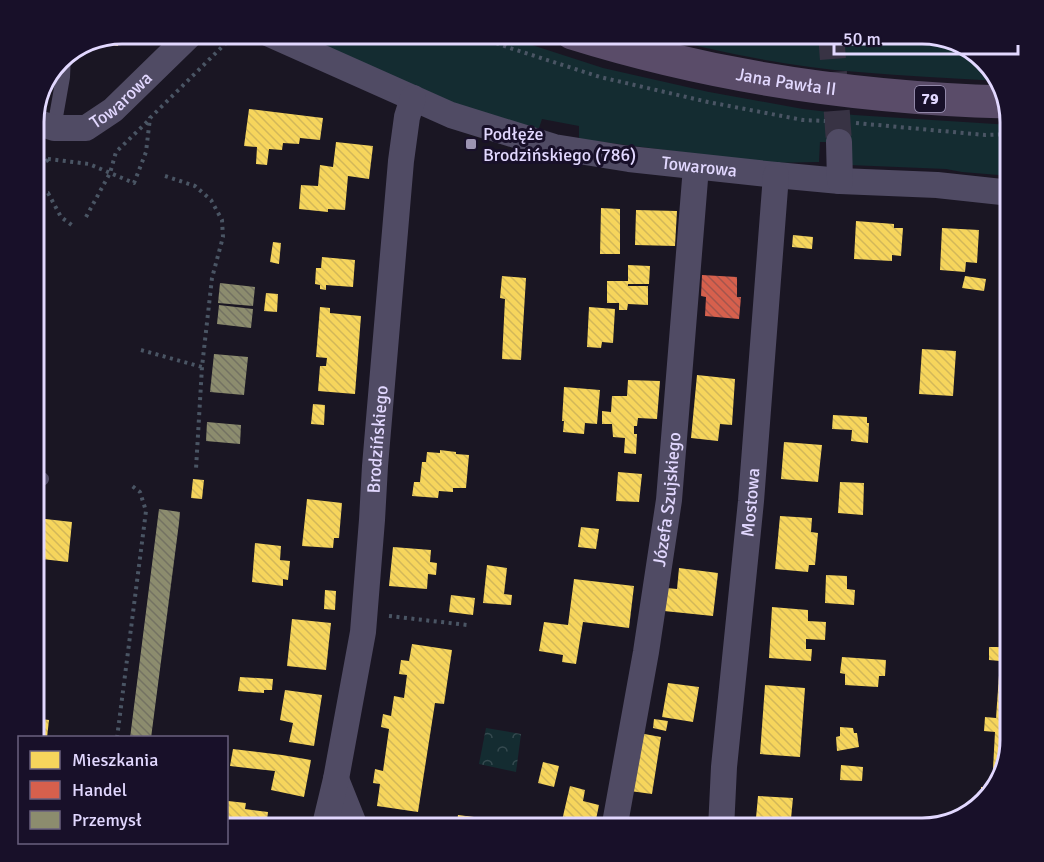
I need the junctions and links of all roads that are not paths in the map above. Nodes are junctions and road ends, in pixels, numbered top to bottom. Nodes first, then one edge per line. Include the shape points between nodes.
1 (182, 43) edge
2 (289, 43) edge
3 (605, 43) edge
4 (63, 70) edge
5 (413, 98) junction
6 (998, 102) edge
7 (44, 125) edge
8 (846, 133) tunnel mouth
9 (696, 167) junction
10 (776, 175) junction
11 (840, 181) junction
12 (1000, 192) edge
13 (336, 779) junction
14 (327, 818) edge
15 (352, 818) edge
16 (616, 818) edge
17 (722, 818) edge

1 - 7 street, Towarowa via 113,110 86,128
2 - 5 street, Towarowa
3 - 6 main road, Jana Pawła II / 79 via 714,70 809,87
4 - 7 lane
5 - 9 street, Towarowa via 451,115 554,147
5 - 13 street, Brodzińskiego via 401,161 363,632
8 - 11 street
9 - 10 street, Towarowa
9 - 16 street, Józefa Szujskiego via 669,500
10 - 11 street, Towarowa
10 - 17 street, Mostowa
11 - 12 street, Towarowa
13 - 14 street, Brodzińskiego
13 - 15 street

